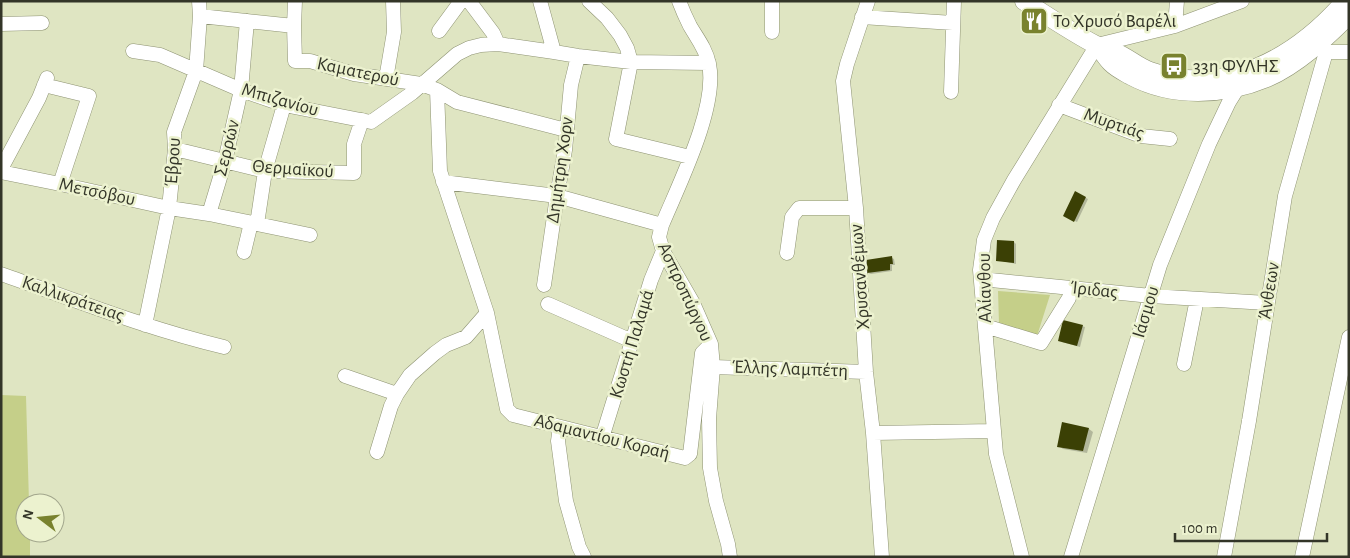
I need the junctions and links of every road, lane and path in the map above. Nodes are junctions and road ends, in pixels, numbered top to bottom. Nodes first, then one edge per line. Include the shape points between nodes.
1 (199, 1) edge
2 (295, 1) edge
3 (393, 1) edge
4 (461, 1) edge
5 (469, 1) edge
6 (540, 1) edge
7 (590, 1) edge
8 (679, 1) edge
9 (772, 1) edge
10 (868, 1) edge
11 (954, 1) edge
12 (1024, 1) edge
13 (1177, 1) edge
14 (1242, 1) edge
15 (1345, 1) edge
16 (200, 16) junction
17 (1349, 16) edge
18 (862, 17) junction
19 (247, 21) junction
20 (42, 23) dead end
21 (953, 23) junction
22 (1, 24) edge
23 (294, 26) junction
24 (1175, 26) junction
25 (440, 31) dead end
26 (772, 32) dead end
27 (1319, 43) junction
28 (498, 44) junction
29 (1097, 45) junction
30 (133, 51) dead end
31 (554, 52) junction
32 (1349, 52) edge
33 (578, 56) junction
34 (631, 62) junction
35 (709, 64) junction
36 (196, 71) junction
37 (386, 79) junction
38 (1238, 80) junction
39 (421, 84) junction
40 (241, 90) junction
41 (438, 90) junction
42 (951, 92) dead end
43 (284, 105) junction
44 (1059, 105) junction
45 (362, 120) junction
46 (566, 130) junction
47 (1170, 139) dead end
48 (175, 149) junction
49 (690, 157) junction
50 (225, 161) junction
51 (1, 171) edge
52 (265, 171) junction
53 (443, 182) junction
54 (60, 184) junction
55 (556, 196) junction
56 (169, 208) junction
57 (856, 208) junction
58 (210, 214) junction
59 (254, 223) junction
60 (662, 225) junction
61 (310, 235) dead end
62 (663, 251) junction
63 (244, 252) dead end
64 (787, 253) dead end
65 (1, 274) edge
66 (981, 279) junction
67 (544, 285) dead end
68 (1151, 296) junction
69 (1069, 298) dead end
70 (1197, 298) junction
71 (1267, 303) junction
72 (548, 304) dead end
73 (487, 312) junction
74 (145, 324) junction
75 (985, 326) junction
76 (1349, 338) edge
77 (632, 341) junction
78 (711, 344) junction
79 (224, 347) dead end
80 (1184, 364) dead end
81 (713, 367) junction
82 (866, 372) junction
83 (345, 376) dead end
84 (397, 394) junction
85 (560, 427) junction
86 (994, 431) junction
87 (873, 433) junction
88 (602, 438) junction
89 (378, 452) dead end
90 (584, 557) edge
91 (730, 557) edge
92 (882, 557) edge
93 (1022, 557) edge
94 (1071, 557) edge
95 (1224, 557) edge
96 (1302, 557) edge

1 - 16 street, Έβρου
2 - 23 street
3 - 37 street via 394,32
4 - 25 street
5 - 28 street
6 - 31 street
7 - 34 street via 620,35
8 - 35 street
9 - 26 street
10 - 18 street, Χρυσανθέμων
11 - 21 street
12 - 29 main road
13 - 24 street
14 - 24 street
15 - 27 main road
16 - 19 street
16 - 36 street, Έβρου
17 - 27 main road
18 - 21 street
18 - 57 street, Χρυσανθέμων via 844,81
19 - 23 street
19 - 40 street, Σερρών
20 - 22 street
21 - 42 street
23 - 37 street, Καματερού via 295,61 310,61 354,74
24 - 29 street
27 - 32 street
27 - 38 main road via 1268,78
27 - 71 street, Άνθεων via 1285,196
28 - 31 street, Μπιζανίου
28 - 39 street, Μπιζανίου via 481,45 457,54
29 - 38 main road via 1111,64 1158,86 1201,92 1227,89
29 - 44 street, Αλίανθου
30 - 36 street, Μπιζανίου via 160,55
31 - 33 street, Μπιζανίου
33 - 34 street, Μπιζανίου
33 - 46 street, Δημήτρη Χορν
34 - 35 street, Μπιζανίου
34 - 49 street via 616,139
35 - 49 street, Ασπροπύργου via 710,92
36 - 40 street, Μπιζανίου
36 - 48 street, Έβρου via 174,132
37 - 39 street, Καματερού
38 - 68 street, Ιάσμου via 1209,144
39 - 41 street, Καματερού
39 - 45 street, Μπιζανίου via 371,122
40 - 43 street, Μπιζανίου
40 - 50 street, Σερρών
41 - 46 street, Καματερού via 457,102
41 - 53 street
43 - 45 street, Μπιζανίου
43 - 52 street
44 - 47 street, Μυρτιάς via 1141,136
44 - 66 street, Αλίανθου via 993,218 984,240
45 - 52 street, Θερμαϊκού via 354,144 354,173
46 - 55 street, Δημήτρη Χορν
48 - 50 street, Θερμαϊκού
48 - 56 street, Έβρου
49 - 60 street, Ασπροπύργου
50 - 52 street, Θερμαϊκού
50 - 58 street, Σερρών
51 - 54 street, Μετσόβου
51 - 54 street via 45,81 89,96
52 - 59 street
53 - 55 street
53 - 73 street
54 - 56 street, Μετσόβου
55 - 60 street
55 - 67 street, Δημήτρη Χορν
56 - 58 street, Μετσόβου
56 - 74 street, Έβρου
57 - 64 street via 799,208 792,217
57 - 82 street, Χρυσανθέμων
58 - 59 street, Μετσόβου
59 - 61 street, Μετσόβου
59 - 63 street
60 - 62 street, Ασπροπύργου via 659,236
62 - 77 street, Κωστή Παλαμά
62 - 78 street, Ασπροπύργου via 693,303
65 - 74 street, Καλλικράτειας
66 - 68 street, Ίριδας
66 - 75 street, Αλίανθου
68 - 70 street, Ίριδας
68 - 94 street, Ιάσμου
69 - 75 street via 1041,343
70 - 71 street, Ίριδας
70 - 80 street
71 - 95 street, Άνθεων via 1250,421
72 - 77 street
73 - 84 street via 466,337 446,345 410,375
73 - 85 street, Αδαμαντίου Κοραή via 507,409 513,415
74 - 79 street, Καλλικράτειας
75 - 86 street, Αλίανθου
76 - 96 street
77 - 88 street, Κωστή Παλαμά
78 - 81 street, Ασπροπύργου
78 - 88 street, Αδαμαντίου Κοραή via 702,353 690,454 685,458
81 - 82 street, Έλλης Λαμπέτη
81 - 91 street, Ασπροπύργου via 710,468
82 - 87 street, Χρυσανθέμων
83 - 84 street
84 - 89 street
85 - 88 street, Αδαμαντίου Κοραή
85 - 90 street via 558,441 566,501
86 - 87 street
86 - 93 street, Αλίανθου via 996,454
87 - 92 street, Χρυσανθέμων

